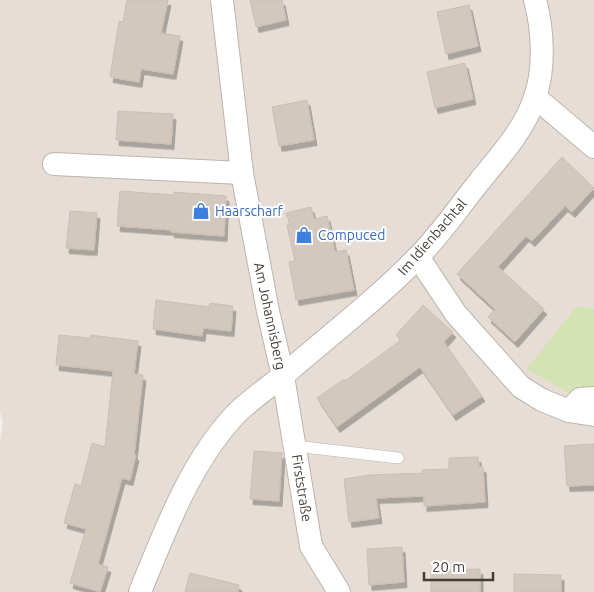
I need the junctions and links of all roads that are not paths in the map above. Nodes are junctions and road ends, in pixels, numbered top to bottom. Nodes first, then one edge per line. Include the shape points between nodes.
1 (222, 0) edge
2 (535, 0) edge
3 (535, 97) junction
4 (594, 147) edge
5 (54, 164) dead end
6 (242, 172) junction
7 (418, 257) junction
8 (283, 376) junction
9 (594, 398) edge
10 (569, 411) junction
11 (594, 415) edge
12 (295, 446) junction
13 (398, 458) dead end
14 (140, 592) edge
15 (339, 592) edge

1 - 6 street, Am Johannisberg
2 - 3 street, Im Idienbachtal via 542,41
3 - 4 street
3 - 7 street, Im Idienbachtal via 521,128
5 - 6 street
6 - 8 street, Am Johannisberg
7 - 8 street, Im Idienbachtal
7 - 10 street via 456,314 516,382 542,400
8 - 12 street, Firststraße
8 - 14 street, Am Johannisberg via 234,416 202,458 170,520
9 - 10 street via 580,399
10 - 11 street
12 - 13 lane
12 - 15 street, Firststraße via 312,546

